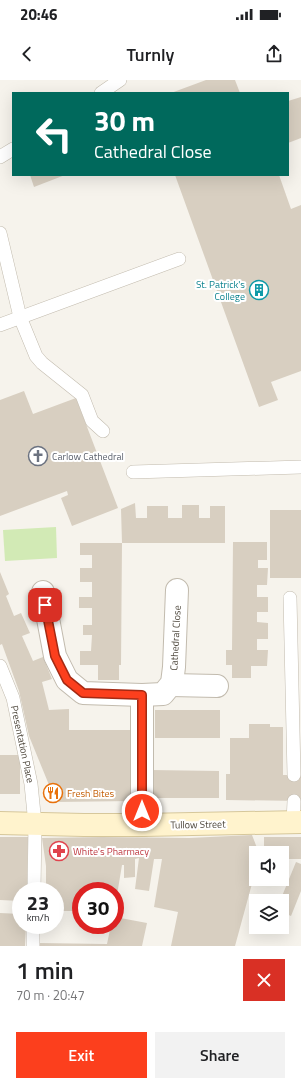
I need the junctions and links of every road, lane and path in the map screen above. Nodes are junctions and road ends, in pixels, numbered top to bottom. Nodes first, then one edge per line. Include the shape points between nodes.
1 (120, 80) edge
2 (102, 92) edge
3 (12, 150) edge
4 (0, 157) edge
5 (0, 233) edge
6 (179, 259) dead end
7 (20, 317) junction
8 (0, 325) edge
9 (103, 431) dead end
10 (301, 467) edge
11 (133, 472) dead end
12 (177, 590) dead end
13 (43, 592) dead end
14 (290, 598) dead end
15 (0, 666) edge
16 (171, 685) junction
17 (217, 686) dead end
18 (142, 695) junction
19 (294, 775) dead end
20 (296, 815) edge
21 (0, 822) edge
22 (35, 824) junction
23 (142, 826) junction
24 (34, 882) edge
25 (33, 934) edge
26 (33, 946) edge

1 - 2 lane
3 - 4 lane
5 - 7 lane
6 - 7 lane
7 - 8 lane
7 - 9 lane via 36,356 82,395 92,421
10 - 11 lane
12 - 16 street, Cathedral Close
13 - 18 street, Cathedral Close via 55,656 67,680 83,693
14 - 19 lane
15 - 22 lane, Presentation Place via 14,698 31,784
16 - 17 street, Cathedral Close
16 - 18 street, Cathedral Close via 163,694
18 - 23 street
20 - 23 main road, Tullow Street
21 - 22 main road, Tullow Street
22 - 23 main road, Tullow Street
22 - 24 lane, Presentation Place
25 - 26 lane

